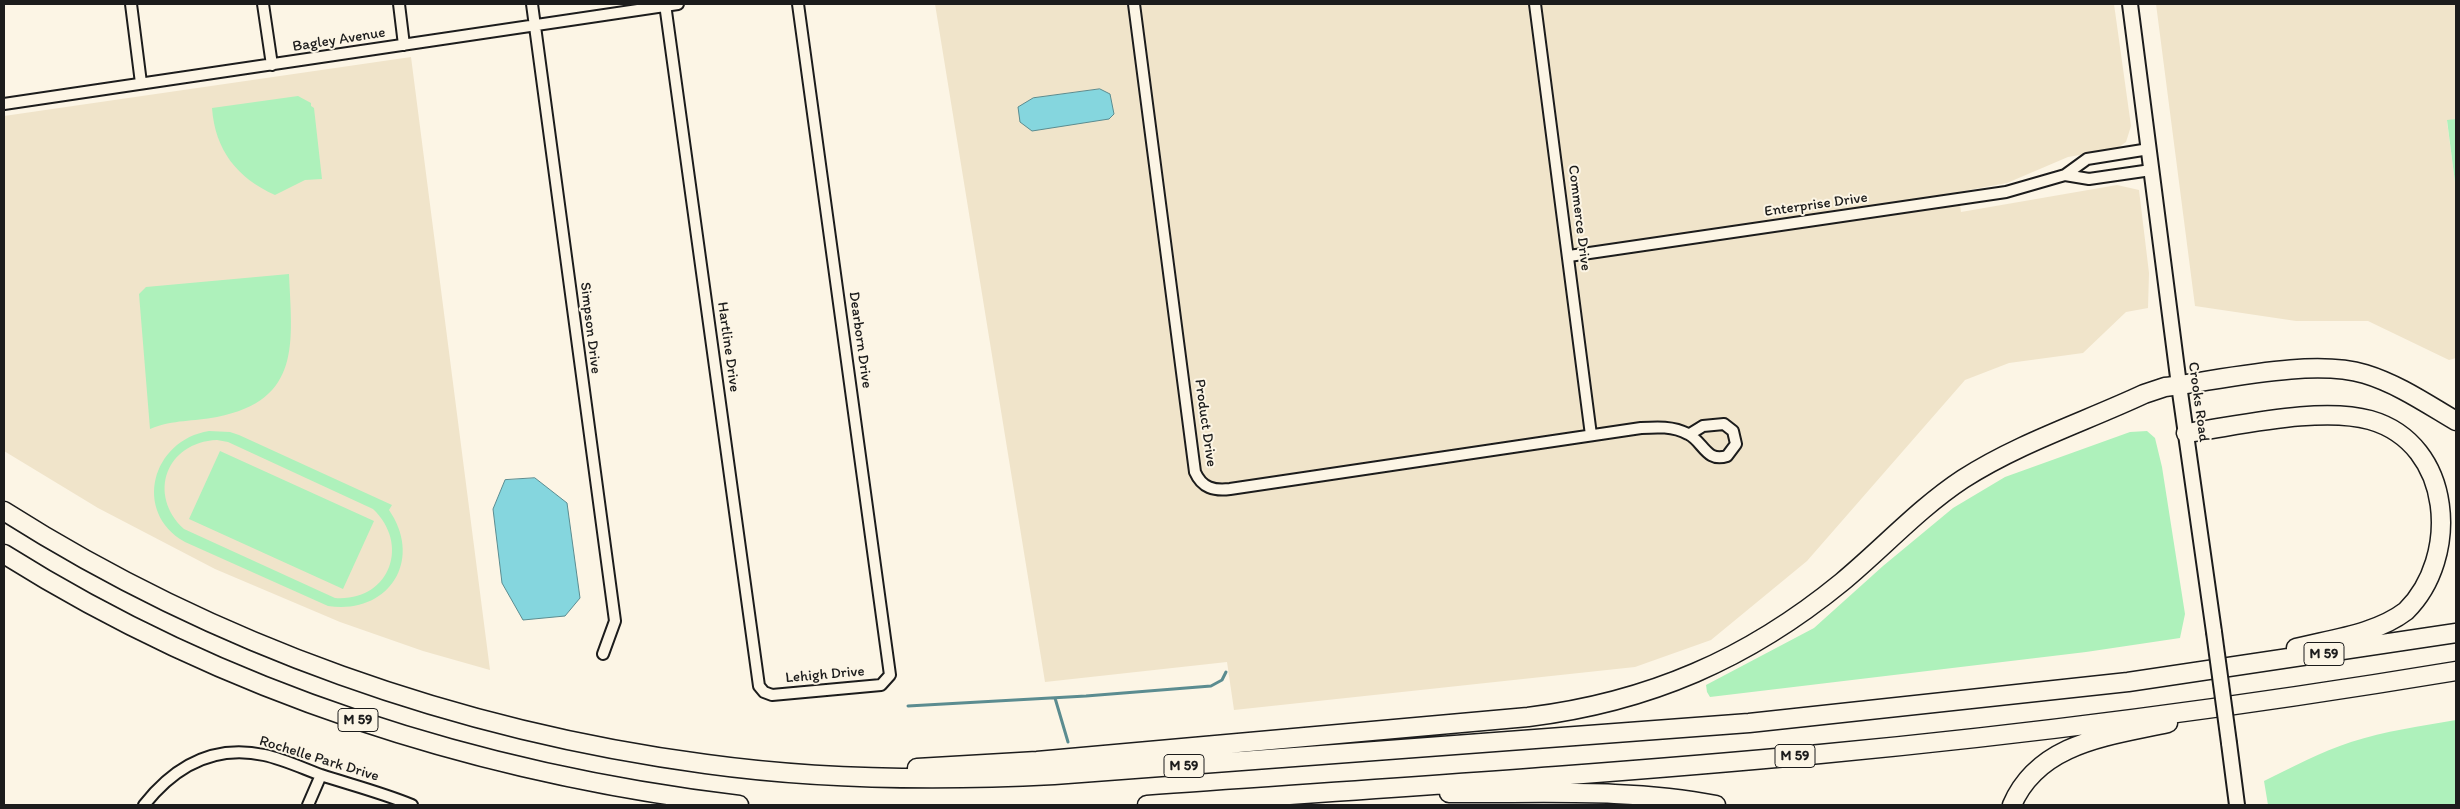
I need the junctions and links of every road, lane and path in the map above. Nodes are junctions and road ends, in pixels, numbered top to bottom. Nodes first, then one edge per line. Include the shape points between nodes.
1 (130, 4) edge
2 (263, 4) edge
3 (399, 4) edge
4 (532, 4) edge
5 (678, 4) edge
6 (798, 4) edge
7 (1134, 4) edge
8 (1535, 4) edge
9 (2130, 4) edge
10 (666, 5) edge
11 (534, 24) junction
12 (404, 45) junction
13 (272, 65) junction
14 (141, 83) junction
15 (4, 104) edge
16 (2148, 149) junction
17 (2151, 170) junction
18 (2065, 175) junction
19 (1569, 256) junction
20 (2179, 385) junction
21 (2456, 421) edge
22 (2186, 433) junction
23 (1690, 434) dead end
24 (1591, 435) junction
25 (4, 511) edge
26 (4, 554) edge
27 (2456, 634) edge
28 (603, 654) dead end
29 (2456, 671) edge
30 (2192, 673) junction
31 (888, 680) joint
32 (764, 692) joint
33 (2267, 700) junction
34 (321, 775) junction
35 (817, 775) junction
36 (1321, 792) junction
37 (144, 805) edge
38 (308, 805) edge
39 (412, 805) edge
40 (739, 805) edge
41 (1147, 805) edge
42 (1716, 805) edge
43 (2012, 805) edge
44 (2237, 805) edge

1 - 14 street
2 - 13 street
3 - 12 street
4 - 11 street, Simpson Drive
5 - 10 street, Bagley Avenue
6 - 31 street, Dearborn Drive via 890,668
7 - 24 street, Product Drive via 1198,480 1211,489 1230,489
8 - 19 street, Commerce Drive
9 - 16 main road, Crooks Road
10 - 11 street, Bagley Avenue
10 - 32 street, Hartline Drive via 759,686
11 - 12 street, Bagley Avenue
11 - 28 street, Simpson Drive via 615,621
12 - 13 street, Bagley Avenue
13 - 14 street, Bagley Avenue
14 - 15 street, Bagley Avenue
16 - 17 main road, Crooks Road
16 - 18 street, Enterprise Drive via 2087,159
17 - 18 street, Enterprise Drive via 2089,179
17 - 20 main road, Crooks Road
18 - 19 street, Enterprise Drive via 1972,198
19 - 24 street, Commerce Drive
20 - 21 highway via 2306,368 2335,368 2382,380
20 - 22 main road, Crooks Road
20 - 35 highway via 2144,394 2021,447 1983,467 1944,493 1844,580 1772,633 1708,669 1635,696 1589,708 1519,718 1037,761
22 - 30 highway via 2313,416 2344,416 2371,421 2406,438 2424,457 2444,494 2448,522 2446,548 2434,578 2414,604 2393,619 2357,633
22 - 44 main road, Crooks Road, bridge
23 - 24 street, Product Drive via 1667,427
25 - 35 highway, M 59 via 72,551 184,609 272,649 380,689 474,718 604,748 708,765
26 - 40 highway, M 59 via 96,609 196,657 374,726 470,755 580,781
27 - 30 highway, M 59
29 - 33 highway, M 59
30 - 35 highway, M 59 via 1910,707 1550,740 1045,776 945,779
31 - 32 street, Lehigh Drive via 881,685 772,695
33 - 36 highway, M 59 via 1824,753
33 - 43 highway via 2073,747 2054,756 2034,772
34 - 37 street, Rochelle Park Drive via 263,755 220,754 180,769 160,785
34 - 38 street
34 - 39 street, Rochelle Park Drive
36 - 41 highway, M 59
36 - 42 highway via 1623,794

